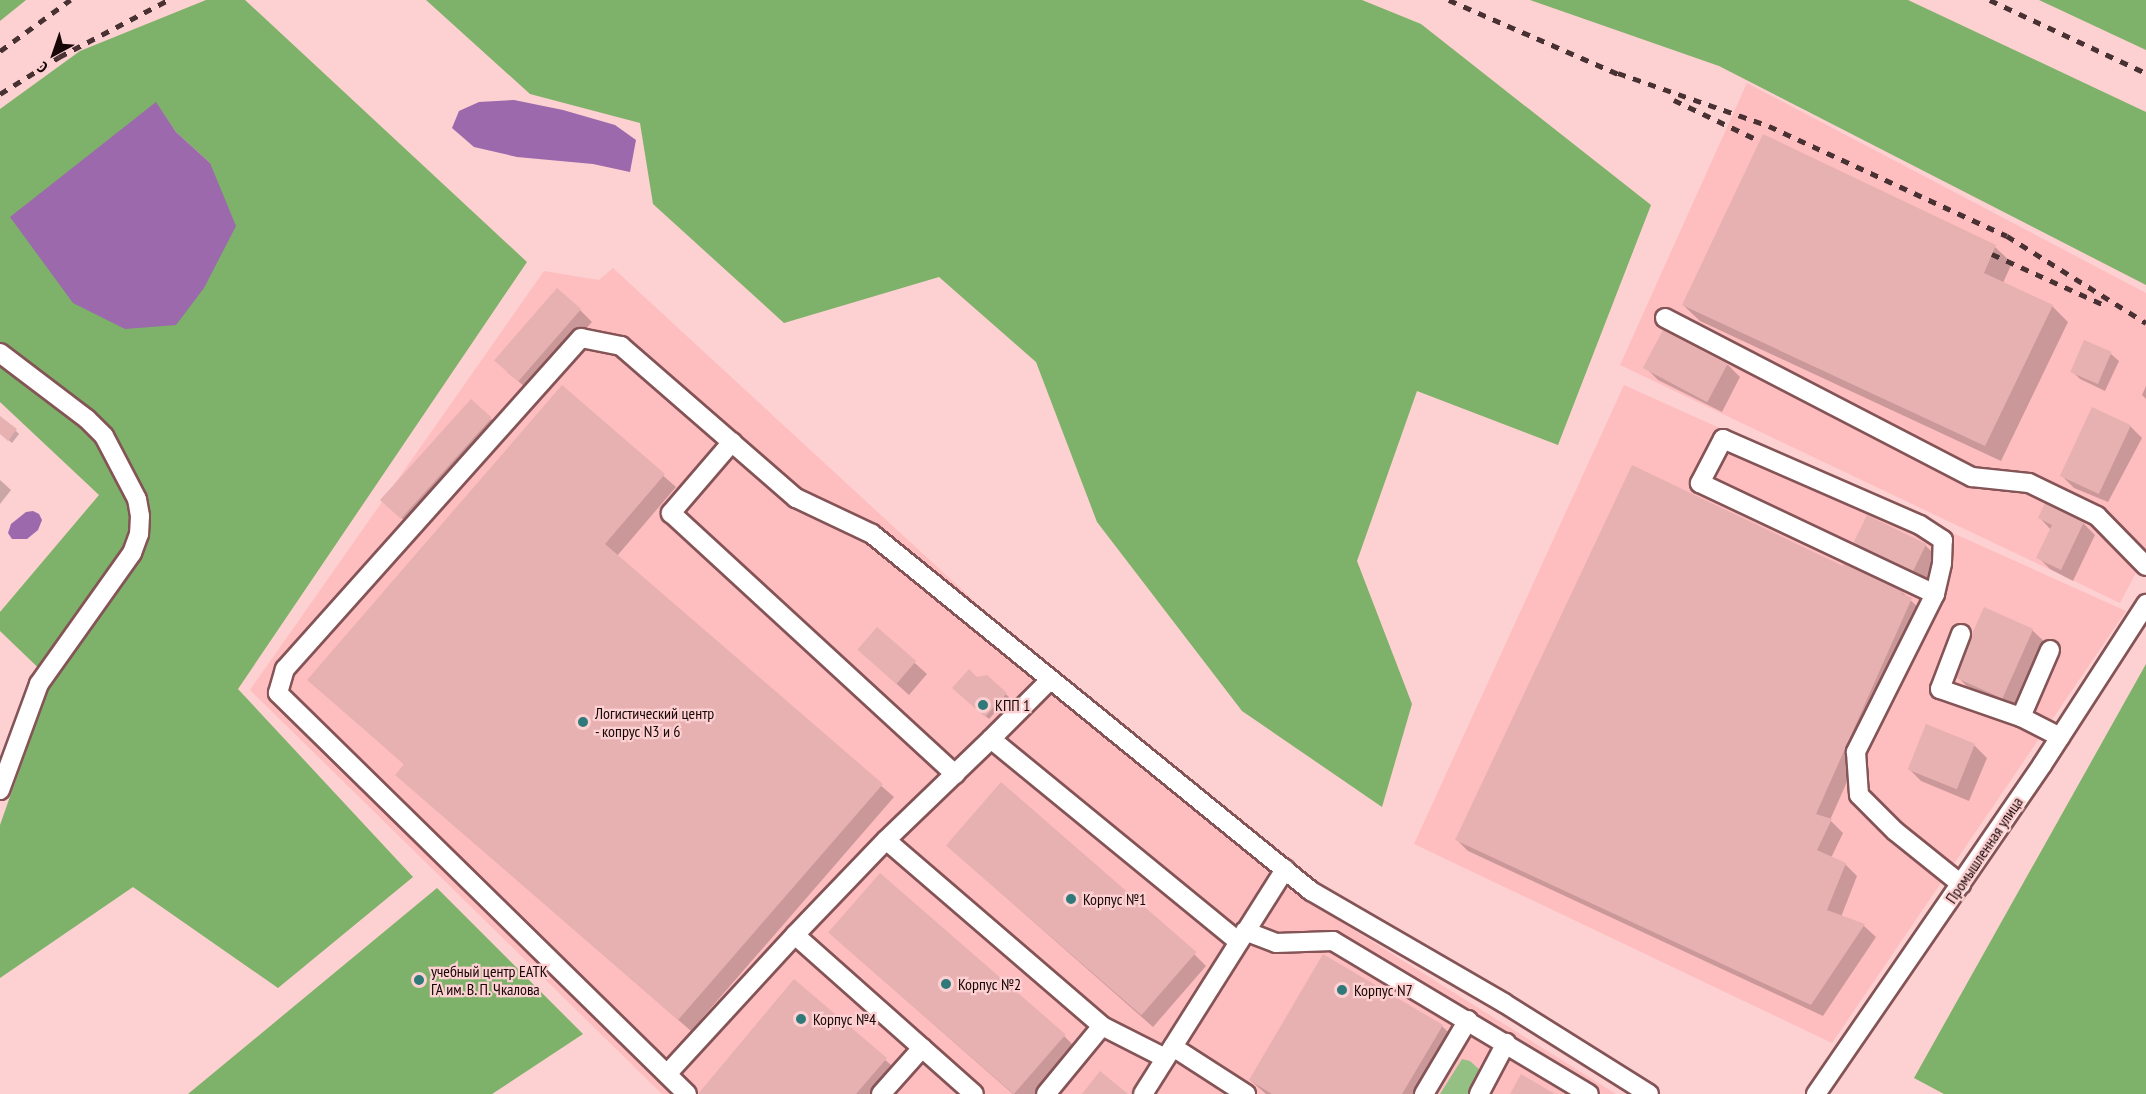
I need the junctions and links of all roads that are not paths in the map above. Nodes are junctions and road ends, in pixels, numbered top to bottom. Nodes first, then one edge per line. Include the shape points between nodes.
1 (1665, 318) dead end
2 (0, 353) edge
3 (732, 442) junction
4 (2146, 566) edge
5 (1935, 594) junction
6 (2146, 604) edge
7 (1961, 634) dead end
8 (2050, 650) dead end
9 (1050, 680) junction
10 (2021, 717) junction
11 (2060, 737) junction
12 (991, 739) junction
13 (955, 774) junction
14 (0, 790) edge
15 (886, 840) junction
16 (1285, 869) junction
17 (1961, 884) junction
18 (795, 935) junction
19 (1242, 937) junction
20 (1468, 1020) junction
21 (1102, 1026) junction
22 (1506, 1043) junction
23 (922, 1048) junction
24 (1169, 1052) junction
25 (667, 1074) junction
26 (687, 1094) edge
27 (881, 1094) edge
28 (974, 1094) edge
29 (1046, 1094) edge
30 (1143, 1094) edge
31 (1246, 1094) edge
32 (1424, 1094) edge
33 (1479, 1094) edge
34 (1589, 1094) edge
35 (1649, 1094) edge
36 (1816, 1094) edge

1 - 4 street via 1972,477 2029,483 2097,516
2 - 14 street via 104,436 137,499 140,534 132,553 39,684
3 - 9 street via 796,498 872,534
3 - 13 street via 671,513
3 - 25 street via 621,346 581,338 285,669 278,693
5 - 5 street via 1700,483 1723,439 1920,525 1943,540
5 - 17 street via 1856,752 1859,795 1894,831
6 - 11 street, Промышленная улица
7 - 10 street via 1940,689
8 - 10 street
9 - 12 street
9 - 16 street
10 - 11 street
11 - 17 street, Промышленная улица
12 - 13 street
12 - 19 street
13 - 15 street
15 - 18 street
15 - 21 street
16 - 19 street
16 - 35 street via 1311,891 1504,1003
17 - 36 street, Промышленная улица
18 - 23 street
18 - 25 street
19 - 20 street via 1276,943 1333,941
19 - 24 street
20 - 22 street
20 - 32 street
21 - 24 street
21 - 29 street
22 - 33 street
22 - 34 street
23 - 27 street
23 - 28 street
24 - 30 street
24 - 31 street
25 - 26 street

